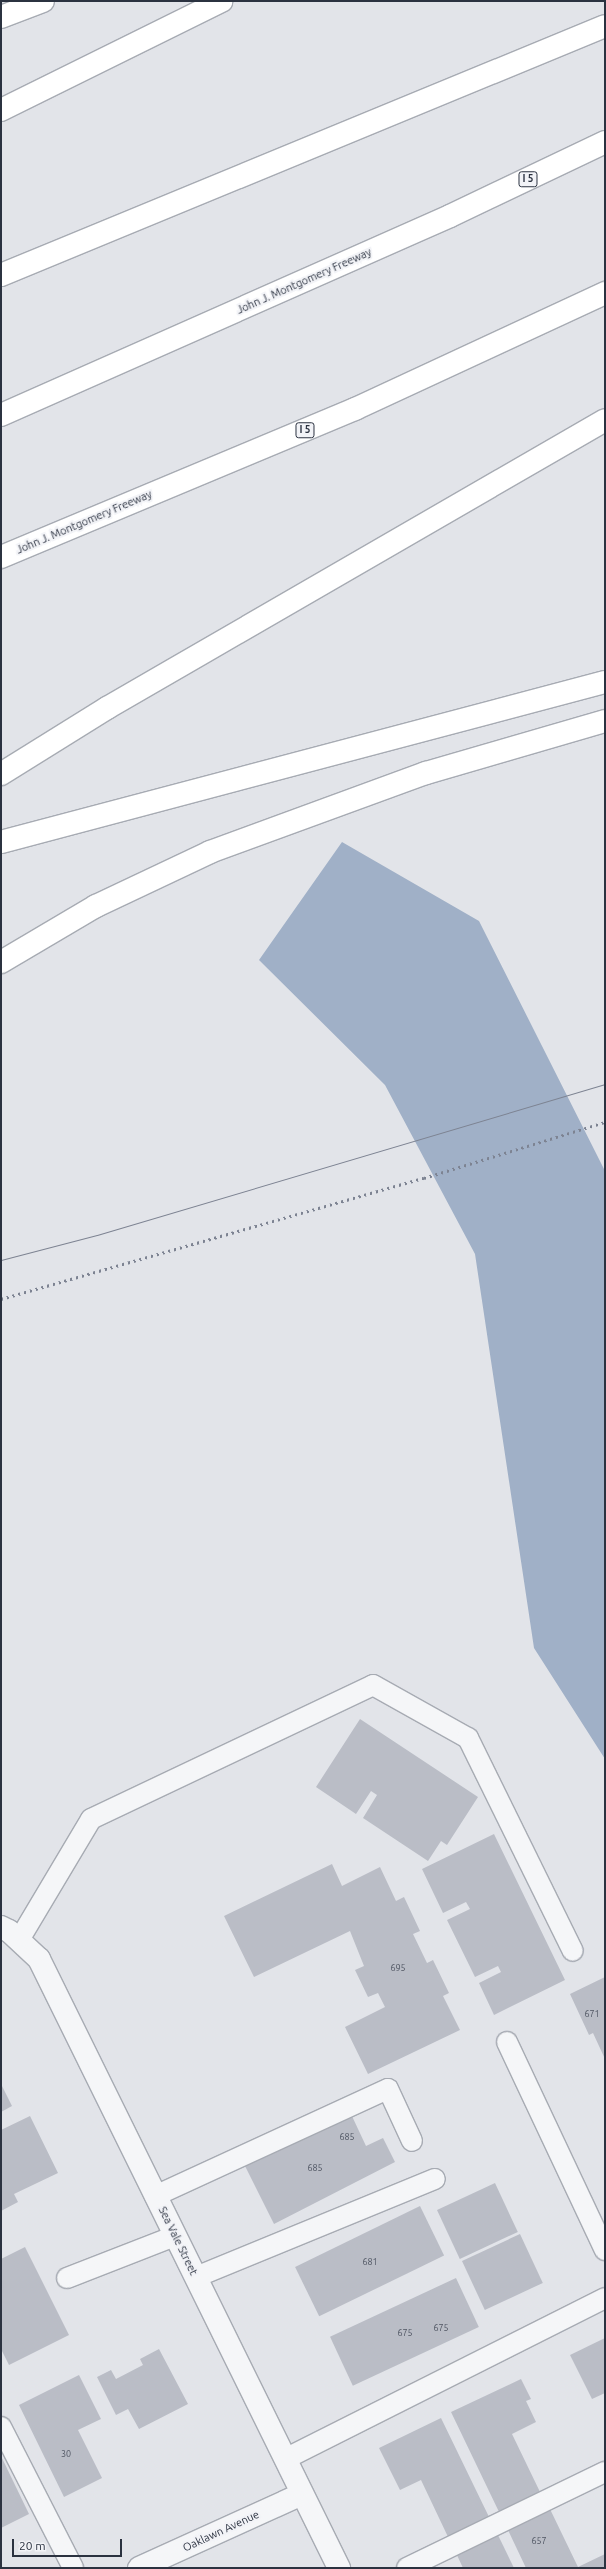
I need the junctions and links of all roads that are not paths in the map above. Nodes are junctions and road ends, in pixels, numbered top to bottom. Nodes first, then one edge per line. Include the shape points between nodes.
1 (43, 1) edge
2 (222, 1) edge
3 (1, 17) edge
4 (605, 26) edge
5 (1, 110) edge
6 (605, 142) edge
7 (1, 275) edge
8 (605, 293) edge
9 (1, 414) edge
10 (605, 420) edge
11 (1, 557) edge
12 (605, 682) edge
13 (605, 721) edge
14 (1, 774) edge
15 (1, 842) edge
16 (1, 962) edge
17 (1, 1927) edge
18 (19, 1940) junction
19 (573, 1951) dead end
20 (507, 2042) dead end
21 (412, 2141) dead end
22 (435, 2179) dead end
23 (155, 2196) junction
24 (175, 2236) junction
25 (605, 2250) edge
26 (196, 2277) junction
27 (67, 2278) dead end
28 (605, 2298) edge
29 (1, 2427) edge
30 (285, 2459) junction
31 (605, 2472) edge
32 (302, 2494) junction
33 (73, 2568) edge
34 (140, 2568) edge
35 (339, 2568) edge
36 (407, 2568) edge

1 - 3 highway
2 - 5 highway
4 - 7 highway
6 - 9 highway, John J. Montgomery Freeway / I 5 via 450,216
8 - 11 highway, John J. Montgomery Freeway / I 5 via 355,409
10 - 14 highway via 107,708
12 - 15 highway
13 - 16 highway via 426,773 210,852 96,906
17 - 18 street, Sea Vale Street
18 - 19 lane via 90,1819 373,1684 468,1738
18 - 23 street, Sea Vale Street via 39,1959
20 - 25 lane
21 - 23 lane via 388,2089
22 - 26 lane
23 - 24 street, Sea Vale Street
24 - 26 street, Sea Vale Street
24 - 27 lane
26 - 30 street, Sea Vale Street
28 - 30 lane
29 - 33 lane
30 - 32 street, Sea Vale Street
31 - 36 lane
32 - 34 street, Oaklawn Avenue
32 - 35 street, Sea Vale Street

